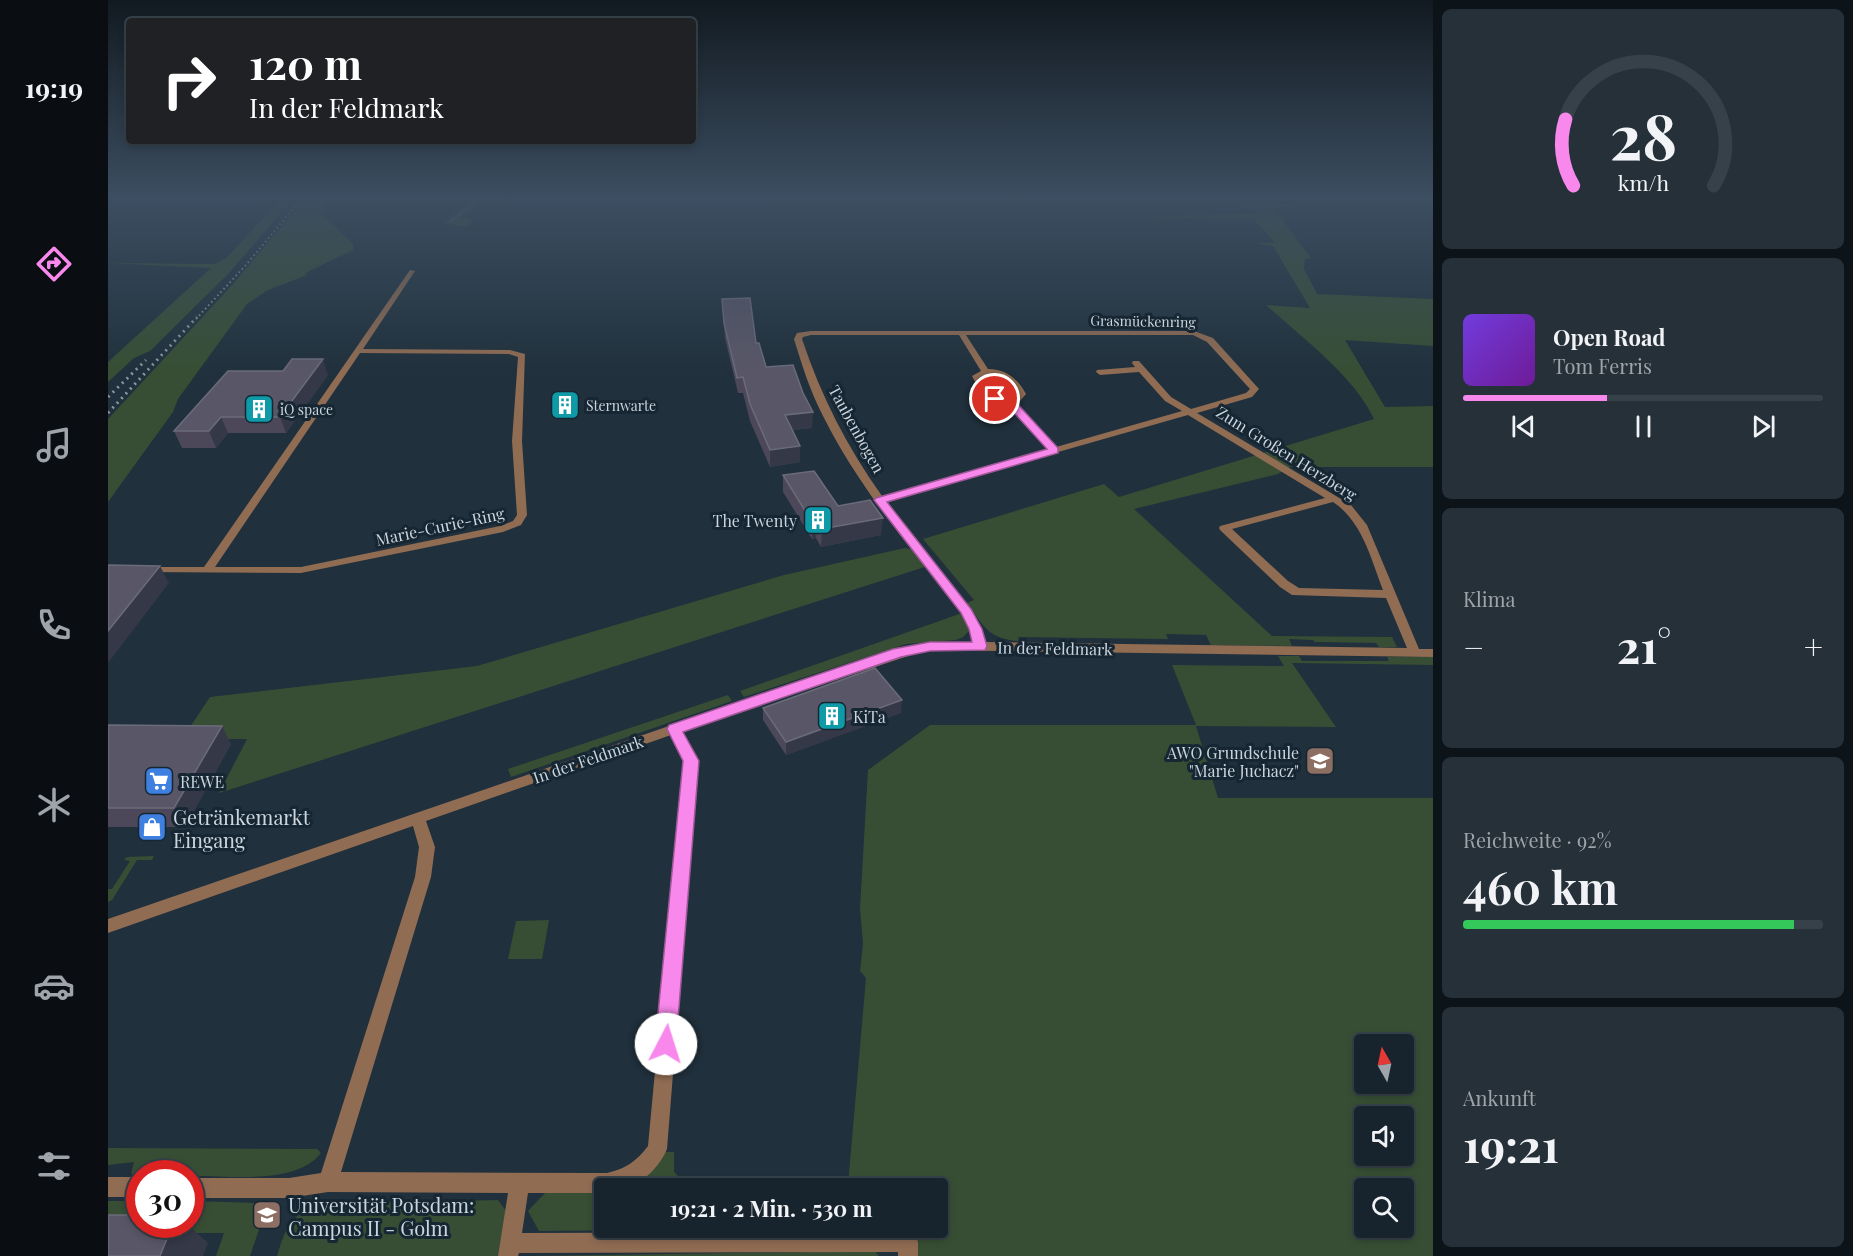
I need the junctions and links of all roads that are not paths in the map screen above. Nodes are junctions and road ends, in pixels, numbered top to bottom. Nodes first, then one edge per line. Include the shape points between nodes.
1 (412, 272) dead end
2 (962, 333) junction
3 (798, 339) joint
4 (358, 351) junction
5 (986, 372) junction
6 (1100, 372) dead end
7 (1010, 401) junction
8 (1190, 412) junction
9 (1054, 450) junction
10 (1334, 499) junction
11 (880, 500) junction
12 (141, 570) edge
13 (207, 570) junction
14 (1391, 594) junction
15 (980, 646) junction
16 (1415, 653) junction
17 (1433, 653) edge
18 (674, 729) junction
19 (418, 818) junction
20 (108, 926) edge
21 (327, 1182) junction
22 (520, 1183) junction
23 (108, 1187) edge
24 (126, 1187) edge
25 (204, 1188) edge
26 (509, 1249) edge
27 (908, 1256) edge

1 - 4 street
2 - 3 street, Grasmückenring via 811,333
2 - 5 street
2 - 8 street, Grasmückenring via 1201,335 1254,386 1255,392
3 - 11 street, Taubenbogen via 823,406
4 - 13 street
4 - 13 street, Marie-Curie-Ring via 510,352 522,356 517,441 521,519 503,530 310,569
5 - 7 street via 976,379 987,395
5 - 7 street via 999,372 1011,379 1022,394
6 - 8 street, Zum Großen Herzberg via 1139,366 1162,395
7 - 9 street
8 - 9 street, Grasmückenring
8 - 10 street, Zum Großen Herzberg
9 - 11 street, Grasmückenring
10 - 14 street, Zum Großen Herzberg via 1362,525
10 - 14 street via 1224,528 1296,592
11 - 15 street, Taubenbogen via 967,612
12 - 13 street, Marie-Curie-Ring
14 - 16 street, Zum Großen Herzberg
15 - 16 street, In der Feldmark
15 - 18 street, In der Feldmark via 930,646 898,653
16 - 17 street, In der Feldmark
18 - 19 street, In der Feldmark
18 - 22 street via 691,761 691,772 657,1149 644,1166 624,1180
19 - 20 street, In der Feldmark
19 - 21 street via 427,847 423,877
21 - 22 street
21 - 25 street via 289,1188
22 - 26 street
23 - 24 street
26 - 27 street via 908,1242

